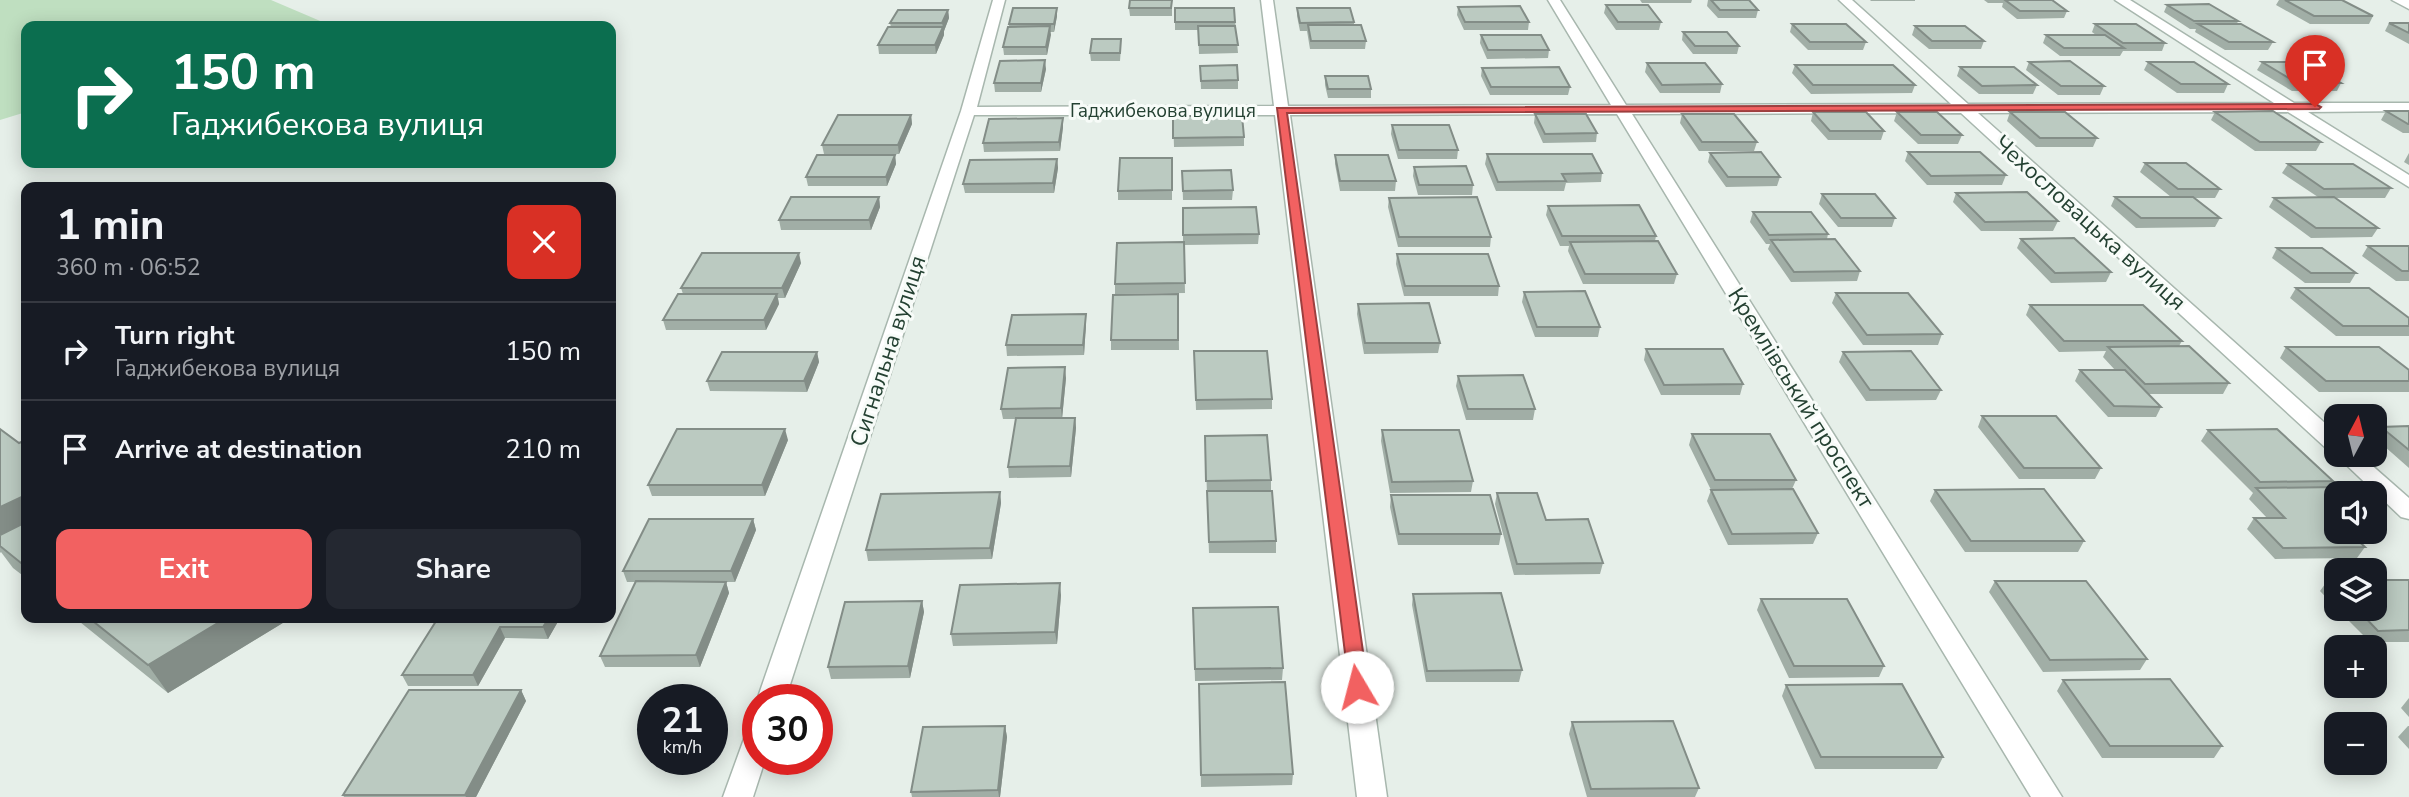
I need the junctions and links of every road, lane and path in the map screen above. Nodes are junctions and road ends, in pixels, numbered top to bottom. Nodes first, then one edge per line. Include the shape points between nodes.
1 (999, 0) edge
2 (1267, 0) edge
3 (1554, 0) edge
4 (1845, 0) edge
5 (2121, 0) edge
6 (2398, 0) edge
7 (2409, 5) edge
8 (2291, 107) junction
9 (2409, 107) edge
10 (1962, 108) junction
11 (1281, 110) junction
12 (1623, 110) junction
13 (968, 111) junction
14 (2409, 182) edge
15 (2324, 434) edge
16 (2360, 467) edge
17 (2409, 511) edge
18 (776, 684) edge
19 (746, 775) edge
20 (738, 797) edge
21 (1372, 797) edge
22 (2047, 797) edge

1 - 13 street, Сигнальна вулиця
2 - 11 street
3 - 12 street, Кремлівський проспект
4 - 10 street, Чехословацька вулиця
5 - 8 street
6 - 7 street
8 - 9 street, Гаджибекова вулиця
8 - 10 street, Гаджибекова вулиця
8 - 14 street
10 - 12 street, Гаджибекова вулиця
10 - 15 street, Чехословацька вулиця
11 - 12 street, Гаджибекова вулиця
11 - 13 street, Гаджибекова вулиця
11 - 21 street
12 - 22 street, Кремлівський проспект
13 - 18 street, Сигнальна вулиця
16 - 17 street
19 - 20 street

